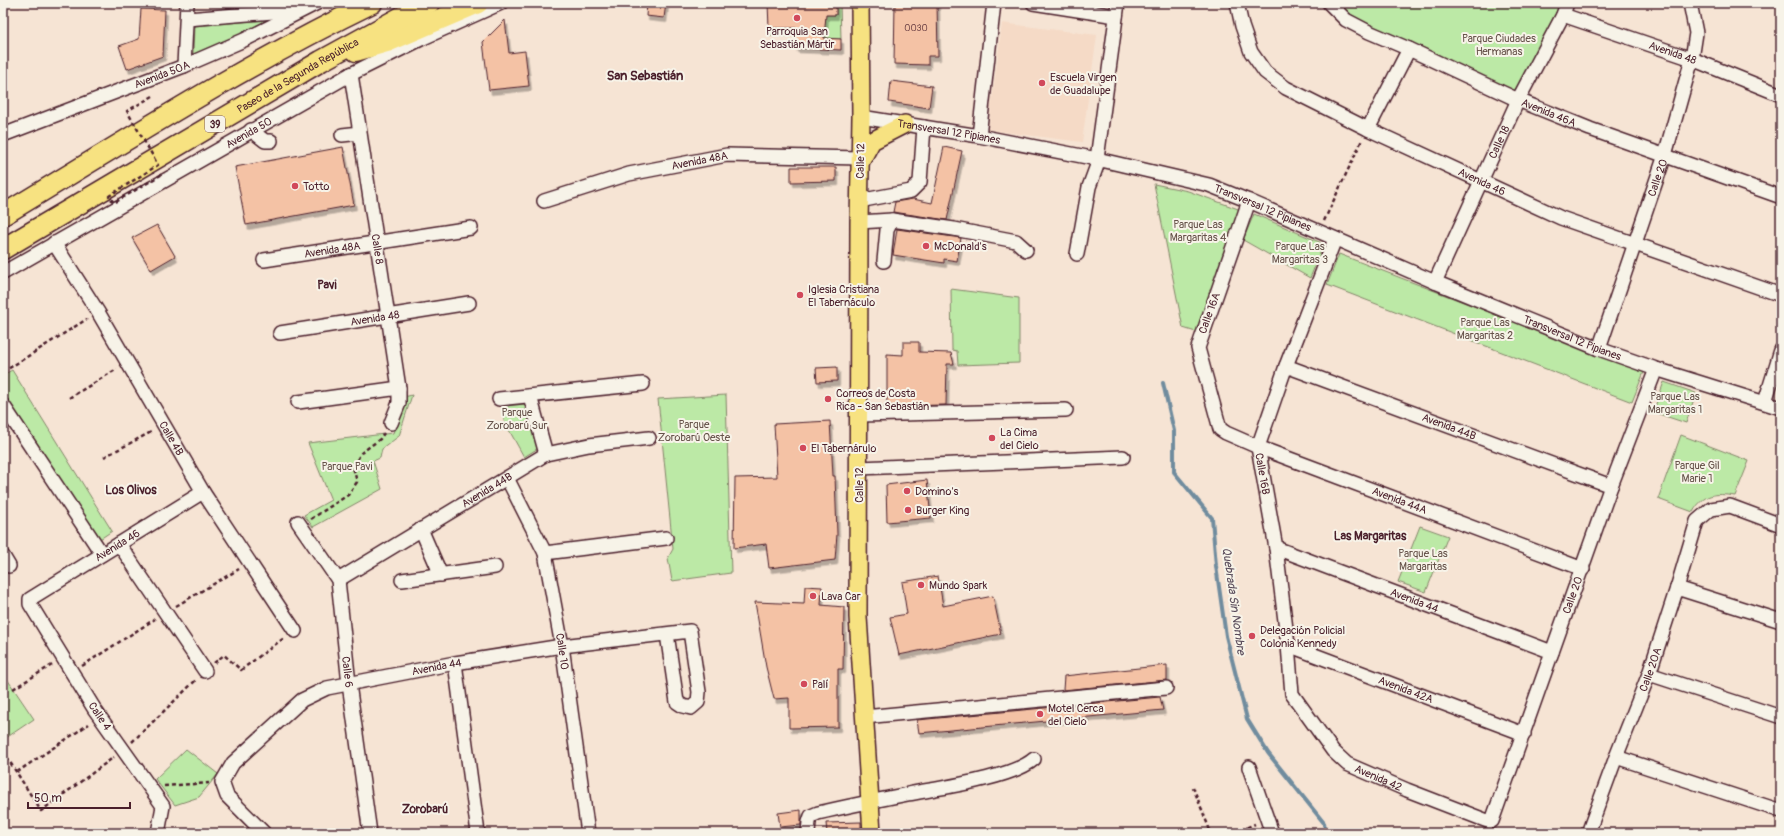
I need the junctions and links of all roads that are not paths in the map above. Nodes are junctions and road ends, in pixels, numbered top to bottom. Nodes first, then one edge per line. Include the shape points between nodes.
1 (187, 3) edge
2 (317, 3) edge
3 (356, 3) edge
4 (372, 3) edge
5 (429, 3) edge
6 (478, 3) edge
7 (501, 3) edge
8 (994, 3) edge
9 (1033, 3) edge
10 (1118, 3) edge
11 (1237, 3) edge
12 (1329, 3) edge
13 (1690, 3) edge
14 (860, 7) edge
15 (1565, 9) edge
16 (303, 10) junction
17 (1116, 16) junction
18 (187, 19) junction
19 (327, 24) junction
20 (1409, 49) junction
21 (1692, 59) junction
22 (321, 61) junction
23 (184, 66) junction
24 (351, 74) junction
25 (1781, 95) edge
26 (1518, 100) junction
27 (861, 117) junction
28 (905, 124) junction
29 (924, 127) junction
30 (1368, 129) junction
31 (251, 130) junction
32 (360, 133) junction
33 (3, 135) edge
34 (342, 135) dead end
35 (979, 136) junction
36 (271, 141) dead end
37 (1664, 155) junction
38 (860, 160) junction
39 (1098, 160) junction
40 (1480, 182) junction
41 (1781, 197) edge
42 (860, 201) junction
43 (1249, 201) junction
44 (544, 202) dead end
45 (3, 215) edge
46 (892, 220) junction
47 (859, 222) junction
48 (471, 228) dead end
49 (1335, 239) junction
50 (54, 243) junction
51 (378, 243) junction
52 (1634, 243) junction
53 (3, 249) edge
54 (1026, 250) dead end
55 (1077, 254) dead end
56 (264, 260) dead end
57 (884, 261) dead end
58 (3, 273) edge
59 (1435, 282) junction
60 (1781, 295) edge
61 (469, 303) dead end
62 (388, 317) junction
63 (280, 332) dead end
64 (1598, 349) junction
65 (1781, 350) edge
66 (1286, 366) junction
67 (1656, 369) junction
68 (643, 384) dead end
69 (399, 388) junction
70 (530, 396) junction
71 (500, 399) dead end
72 (298, 402) dead end
73 (1765, 402) junction
74 (3, 405) edge
75 (1781, 408) edge
76 (1066, 410) dead end
77 (860, 415) junction
78 (391, 423) road end
79 (1219, 426) joint
80 (649, 438) dead end
81 (1258, 447) junction
82 (546, 454) junction
83 (1123, 457) dead end
84 (859, 468) junction
85 (507, 478) junction
86 (1612, 486) junction
87 (203, 492) junction
88 (299, 524) road end
89 (1781, 525) edge
90 (421, 529) junction
91 (666, 538) dead end
92 (119, 544) junction
93 (1276, 548) junction
94 (545, 553) junction
95 (102, 554) junction
96 (495, 568) dead end
97 (1582, 570) junction
98 (441, 575) junction
99 (338, 580) junction
100 (402, 580) dead end
101 (1677, 588) junction
102 (30, 599) joint
103 (1781, 622) edge
104 (295, 631) dead end
105 (667, 634) junction
106 (1288, 645) junction
107 (562, 646) junction
108 (1552, 652) junction
109 (455, 663) junction
110 (205, 671) dead end
111 (1649, 674) junction
112 (349, 684) junction
113 (1166, 688) dead end
114 (1293, 696) joint
115 (864, 717) junction
116 (1781, 717) edge
117 (1524, 734) junction
118 (1616, 757) junction
119 (1034, 759) dead end
120 (1249, 767) dead end
121 (870, 801) junction
122 (1781, 811) edge
123 (1491, 822) joint
124 (158, 833) edge
125 (264, 833) edge
126 (370, 833) edge
127 (478, 833) edge
128 (588, 833) edge
129 (808, 833) edge
130 (872, 833) edge
131 (1272, 833) edge
132 (1588, 833) edge

1 - 18 street
2 - 16 street, Avenida 50A
3 - 19 highway
4 - 19 highway
5 - 22 highway, Paseo de la Segunda República / 39
6 - 22 highway via 387,42
7 - 24 street, Avenida 50
8 - 35 street
9 - 17 street
10 - 17 street
11 - 30 street, Avenida 46 via 1250,52 1265,72 1286,88
12 - 20 street, Avenida 46A via 1346,20
13 - 21 street, Calle 20 via 1696,33
14 - 27 main road, Calle 12
15 - 21 street, Avenida 48
15 - 26 street, Calle 18
16 - 18 street
16 - 23 street, Avenida 50A via 244,40
17 - 39 street
18 - 23 street
19 - 45 highway
20 - 26 street, Avenida 46A
20 - 30 street
21 - 25 street, Avenida 48
21 - 37 street, Calle 20
22 - 53 highway, Paseo de la Segunda República / 39
23 - 33 street, Avenida 50A
24 - 31 street, Avenida 50
24 - 32 street, Calle 8
26 - 37 street, Avenida 46A
26 - 40 street, Calle 18
27 - 28 street, Transversal 12 Pipianes
27 - 38 main road, Calle 12
28 - 29 street, Transversal 12 Pipianes
28 - 38 main road via 872,140
29 - 35 street, Transversal 12 Pipianes
29 - 42 street via 920,182 911,191
30 - 40 street, Avenida 46
31 - 36 street
31 - 50 street, Avenida 50
32 - 34 street
32 - 51 street, Calle 8
35 - 39 street, Transversal 12 Pipianes
37 - 41 street, Avenida 46A
37 - 52 street, Calle 20
38 - 42 main road, Calle 12
38 - 44 street, Avenida 48A via 727,155 629,174
39 - 43 street, Transversal 12 Pipianes via 1199,182
39 - 55 street via 1089,187
40 - 52 street, Avenida 46 via 1561,218
40 - 59 street, Calle 18
42 - 47 main road, Calle 12
43 - 49 street, Transversal 12 Pipianes
43 - 79 street, Calle 16A via 1198,348
46 - 47 street
46 - 54 street via 1016,241
46 - 57 street via 886,230
47 - 77 main road, Calle 12
48 - 51 street, Avenida 48A
49 - 59 street, Transversal 12 Pipianes
49 - 66 street, Calle 16B
50 - 58 street, Avenida 50
50 - 87 street, Calle 4B via 98,312
51 - 56 street, Avenida 48A
51 - 62 street, Calle 8
52 - 60 street, Avenida 46
52 - 64 street, Calle 20
59 - 64 street, Transversal 12 Pipianes
61 - 62 street, Avenida 48
62 - 63 street, Avenida 48
62 - 69 street, Calle 8
64 - 67 street, Transversal 12 Pipianes
65 - 73 street
66 - 81 street, Calle 16B
66 - 86 street, Avenida 44B
67 - 73 street, Transversal 12 Pipianes
67 - 86 street, Calle 20
68 - 70 street
69 - 72 street
69 - 78 street, Calle 8 via 399,403
70 - 71 street
70 - 82 street
73 - 75 street, Transversal 12 Pipianes
74 - 95 street
76 - 77 street
77 - 84 main road, Calle 12
79 - 81 street, Avenida 44A via 1226,433
80 - 82 street, Avenida 44B via 589,445
81 - 93 street, Calle 16B
81 - 97 street, Avenida 44A
82 - 85 street, Avenida 44B
83 - 84 street
84 - 115 main road, Calle 12 via 858,617
85 - 90 street, Avenida 44B
85 - 94 street, Calle 10
86 - 97 street, Calle 20
87 - 92 street, Avenida 46
87 - 104 street, Calle 4B
88 - 99 street, Calle 6
89 - 101 street, Calle 20A via 1730,506 1711,508 1696,521
90 - 98 street
90 - 99 street, Avenida 44B
91 - 94 street
92 - 95 street, Avenida 46
92 - 110 street
93 - 106 street, Calle 16B
93 - 108 street, Avenida 44
94 - 107 street, Calle 10
95 - 102 street, Avenida 46
96 - 98 street
97 - 108 street, Calle 20
98 - 100 street
99 - 112 street, Calle 6
101 - 103 street
101 - 111 street, Calle 20A
102 - 124 street, Calle 4 via 30,604 100,717 163,806
105 - 105 street, Avenida 44 via 677,702 691,708 698,702 700,692 690,631
105 - 107 street, Avenida 44
106 - 114 street, Calle 16B
106 - 117 street, Avenida 42A
107 - 109 street, Avenida 44
107 - 128 street, Calle 10
108 - 117 street, Calle 20
109 - 112 street, Avenida 44
109 - 127 street
111 - 116 street
111 - 118 street, Calle 20A
112 - 125 street, Avenida 44 via 327,688 302,700 233,763 222,782 227,796
112 - 126 street, Calle 6
113 - 115 street
114 - 123 street, Avenida 42 via 1333,751 1348,764
115 - 121 main road, Calle 12
117 - 123 street, Calle 20
118 - 122 street
118 - 132 street, Calle 20A
119 - 121 street via 1026,766 995,776
120 - 131 street
121 - 129 street via 818,812 811,816
121 - 130 main road, Calle 12

